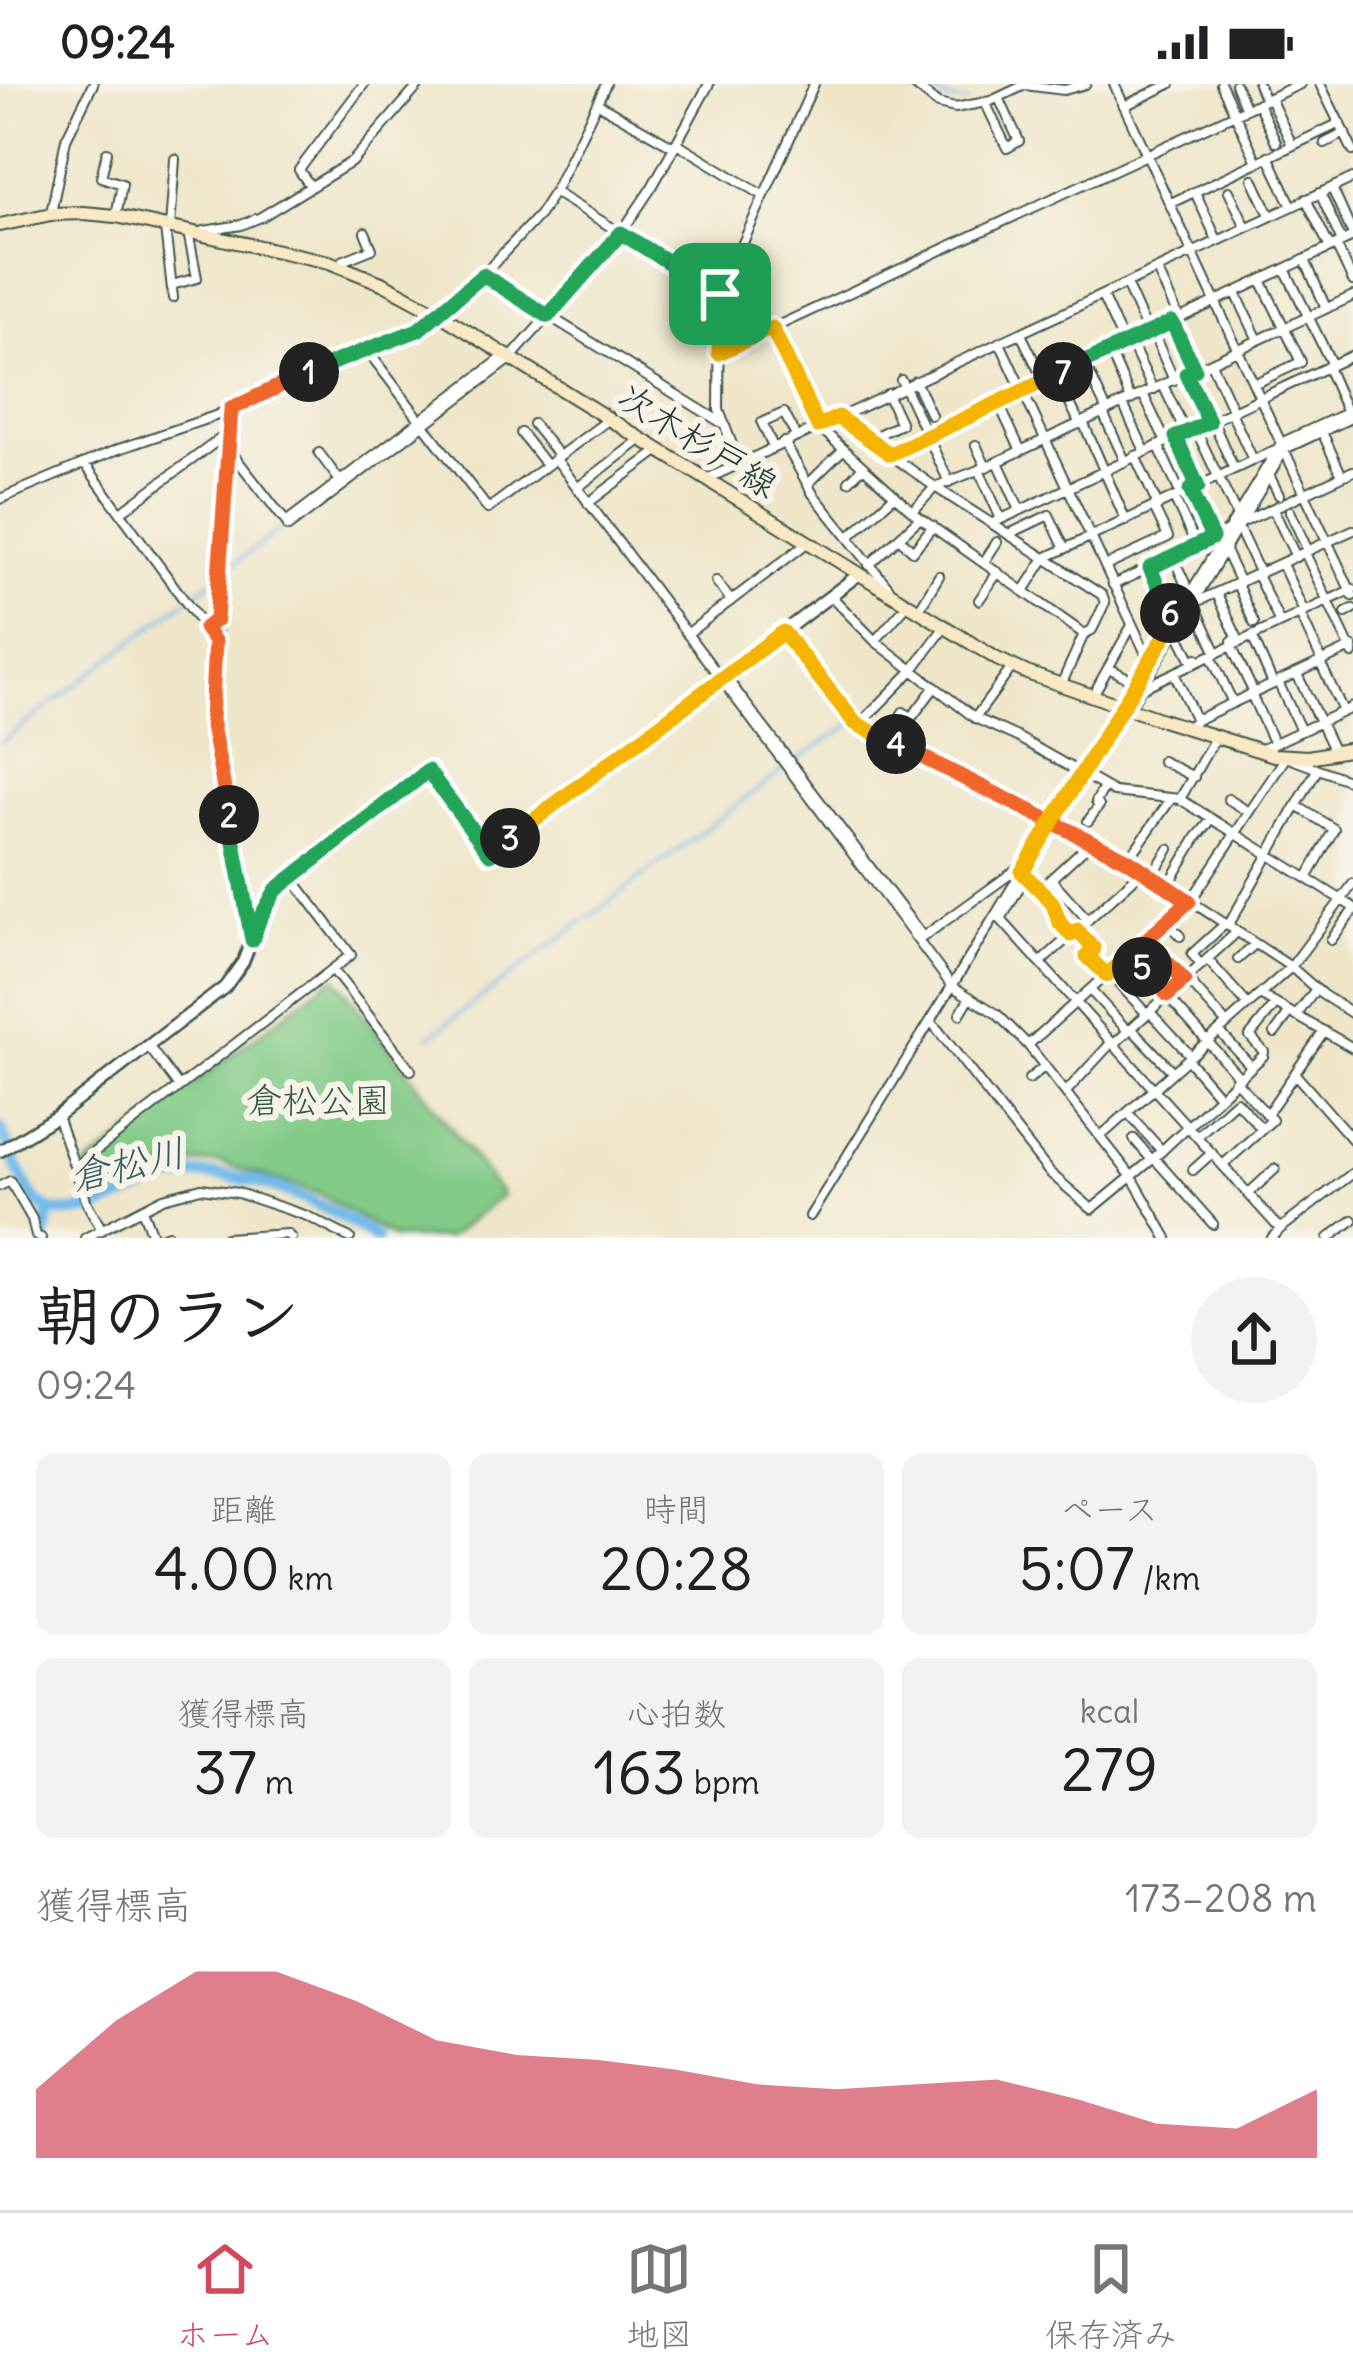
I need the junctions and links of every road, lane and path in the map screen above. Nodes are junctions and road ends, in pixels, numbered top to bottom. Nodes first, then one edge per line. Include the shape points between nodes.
1 (93, 84) edge
2 (364, 84) edge
3 (419, 84) edge
4 (606, 84) edge
5 (710, 84) edge
6 (814, 84) edge
7 (914, 84) edge
8 (1086, 84) edge
9 (1114, 84) edge
10 (1171, 84) edge
11 (1221, 84) edge
12 (1235, 84) edge
13 (1258, 84) edge
14 (1300, 84) edge
15 (1321, 84) edge
16 (1025, 85) edge
17 (1159, 87) edge
18 (998, 98) junction
19 (1264, 100) junction
20 (985, 102) junction
21 (597, 103) junction
22 (1124, 106) junction
23 (1246, 109) junction
24 (1234, 114) junction
25 (1342, 129) junction
26 (1276, 142) dead end
27 (1325, 143) dead end
28 (676, 145) junction
29 (1292, 146) junction
30 (1353, 151) edge
31 (106, 152) dead end
32 (1147, 153) junction
33 (1268, 156) junction
34 (175, 159) dead end
35 (1257, 162) junction
36 (1253, 178) dead end
37 (1353, 178) edge
38 (311, 188) junction
39 (1332, 188) junction
40 (1195, 191) junction
41 (1229, 191) dead end
42 (554, 192) junction
43 (1319, 193) junction
44 (764, 196) junction
45 (1306, 200) junction
46 (1171, 203) junction
47 (1292, 206) junction
48 (51, 214) junction
49 (116, 216) junction
50 (1270, 216) junction
51 (0, 225) edge
52 (167, 227) junction
53 (1246, 227) junction
54 (189, 232) junction
55 (365, 232) dead end
56 (621, 233) junction
57 (1353, 236) edge
58 (1217, 240) junction
59 (1336, 245) junction
60 (1192, 252) junction
61 (1305, 260) junction
62 (1343, 260) junction
63 (1162, 264) junction
64 (1331, 265) dead end
65 (340, 266) junction
66 (1285, 269) junction
67 (483, 275) junction
68 (1261, 280) junction
69 (1353, 281) edge
70 (1126, 284) junction
71 (172, 285) junction
72 (1236, 292) junction
73 (720, 294) junction
74 (1102, 296) junction
75 (1353, 296) edge
76 (173, 298) dead end
77 (1215, 302) junction
78 (1326, 308) junction
79 (436, 313) junction
80 (548, 316) junction
81 (1308, 317) junction
82 (1175, 320) junction
83 (772, 328) junction
84 (1285, 328) junction
85 (1150, 332) junction
86 (1021, 333) junction
87 (1258, 340) junction
88 (1127, 342) junction
89 (1000, 343) junction
90 (367, 350) junction
91 (1238, 350) junction
92 (719, 353) junction
93 (1353, 355) edge
94 (508, 357) junction
95 (1114, 361) dead end
96 (1084, 362) junction
97 (1211, 363) junction
98 (1329, 366) junction
99 (1191, 372) junction
100 (1057, 375) junction
101 (1174, 380) junction
102 (915, 381) junction
103 (1043, 381) junction
104 (1260, 381) dead end
105 (902, 384) junction
106 (1153, 390) junction
107 (1023, 391) junction
108 (887, 394) junction
109 (1260, 398) junction
110 (998, 402) junction
111 (1127, 402) junction
112 (231, 409) junction
113 (1232, 411) junction
114 (1105, 412) junction
115 (1351, 413) edge
116 (931, 415) dead end
117 (838, 417) junction
118 (608, 420) junction
119 (1210, 421) junction
120 (422, 422) junction
121 (1082, 423) junction
122 (533, 424) dead end
123 (723, 424) junction
124 (818, 426) junction
125 (229, 432) junction
126 (1322, 432) junction
127 (520, 433) dead end
128 (1186, 433) junction
129 (926, 435) junction
130 (796, 436) junction
131 (869, 439) junction
132 (640, 440) junction
133 (1046, 440) junction
134 (784, 442) junction
135 (1162, 444) junction
136 (976, 445) dead end
137 (773, 447) junction
138 (1281, 447) junction
139 (228, 448) junction
140 (843, 450) junction
141 (658, 451) junction
142 (1021, 451) junction
143 (319, 453) dead end
144 (890, 454) junction
145 (1140, 454) junction
146 (557, 457) junction
147 (1253, 460) junction
148 (1125, 461) junction
149 (998, 462) junction
150 (739, 463) junction
151 (85, 464) junction
152 (546, 466) junction
153 (863, 467) junction
154 (982, 469) junction
155 (1234, 469) junction
156 (1104, 470) junction
157 (1353, 471) edge
158 (1269, 475) junction
159 (1342, 476) junction
160 (1218, 477) junction
161 (705, 480) junction
162 (340, 481) junction
163 (849, 481) dead end
164 (949, 482) junction
165 (808, 484) junction
166 (935, 487) junction
167 (1069, 487) junction
168 (577, 488) junction
169 (1186, 492) junction
170 (1306, 493) junction
171 (895, 495) junction
172 (1279, 495) dead end
173 (0, 499) edge
174 (588, 503) junction
175 (1156, 507) junction
176 (1273, 509) junction
177 (1020, 510) junction
178 (1290, 511) dead end
179 (121, 512) junction
180 (917, 514) junction
181 (997, 521) junction
182 (1126, 521) junction
183 (1236, 524) junction
184 (933, 526) junction
185 (288, 527) dead end
186 (1353, 530) edge
187 (1008, 534) junction
188 (849, 537) junction
189 (1092, 537) junction
190 (899, 538) junction
191 (1212, 538) junction
192 (997, 542) dead end
193 (1328, 542) junction
194 (807, 543) junction
195 (1196, 545) junction
196 (1065, 549) junction
197 (1225, 550) junction
198 (1303, 554) junction
199 (1045, 558) junction
200 (984, 562) junction
201 (871, 563) junction
202 (1110, 564) dead end
203 (1282, 564) junction
204 (1150, 568) junction
205 (1179, 570) dead end
206 (998, 572) junction
207 (858, 574) junction
208 (1259, 574) junction
209 (939, 576) dead end
210 (716, 581) dead end
211 (1238, 583) junction
212 (1113, 585) junction
213 (1024, 591) junction
214 (1352, 592) edge
215 (1216, 594) junction
216 (831, 596) junction
217 (979, 600) dead end
218 (1193, 600) junction
219 (731, 601) junction
220 (1327, 601) junction
221 (907, 605) junction
222 (1302, 613) junction
223 (216, 620) junction
224 (1255, 622) dead end
225 (1280, 623) junction
226 (1175, 625) junction
227 (1132, 626) junction
228 (205, 628) junction
229 (944, 628) junction
230 (783, 632) junction
231 (687, 634) junction
232 (1084, 634) junction
233 (1252, 636) junction
234 (875, 640) junction
235 (215, 642) junction
236 (1232, 646) junction
237 (1352, 650) edge
238 (1213, 652) junction
239 (1149, 662) junction
240 (1321, 662) junction
241 (1012, 667) junction
242 (1109, 668) junction
243 (912, 671) junction
244 (1174, 673) junction
245 (1297, 673) junction
246 (722, 676) junction
247 (1276, 683) junction
248 (1061, 685) junction
249 (1140, 685) junction
250 (934, 688) junction
251 (1253, 694) junction
252 (1093, 695) junction
253 (1233, 703) junction
254 (1126, 707) junction
255 (1350, 710) edge
256 (975, 718) junction
257 (1320, 722) junction
258 (855, 723) junction
259 (1191, 724) junction
260 (1301, 731) junction
261 (1216, 737) junction
262 (886, 739) junction
263 (1274, 744) junction
264 (1353, 749) edge
265 (1259, 751) junction
266 (1335, 754) junction
267 (1286, 757) junction
268 (1162, 761) dead end
269 (1317, 770) junction
270 (1080, 773) junction
271 (1194, 777) junction
272 (1353, 782) edge
273 (1104, 787) junction
274 (1176, 799) junction
275 (1228, 799) dead end
276 (1297, 806) junction
277 (1249, 812) junction
278 (1211, 819) junction
279 (1088, 821) dead end
280 (1052, 822) junction
281 (1283, 831) junction
282 (1235, 833) junction
283 (1294, 837) dead end
284 (1091, 842) junction
285 (1169, 849) dead end
286 (1270, 854) junction
287 (1128, 860) junction
288 (1028, 861) junction
289 (1148, 873) junction
290 (1024, 874) junction
291 (291, 876) junction
292 (1307, 877) junction
293 (1051, 879) junction
294 (1353, 884) edge
295 (1168, 886) junction
296 (1040, 889) junction
297 (1049, 899) junction
298 (1343, 900) junction
299 (1189, 901) junction
300 (1107, 903) junction
301 (1353, 909) edge
302 (1037, 910) dead end
303 (1204, 910) junction
304 (1058, 914) junction
305 (1116, 914) dead end
306 (1148, 915) dead end
307 (998, 917) junction
308 (1195, 918) dead end
309 (1087, 920) junction
310 (1048, 922) dead end
311 (1162, 924) junction
312 (1230, 927) junction
313 (1074, 932) junction
314 (1097, 932) dead end
315 (1125, 935) dead end
316 (1180, 937) dead end
317 (921, 939) junction
318 (252, 940) junction
319 (1146, 940) junction
320 (1331, 940) dead end
321 (1255, 944) junction
322 (1134, 951) junction
323 (958, 955) dead end
324 (1238, 959) dead end
325 (1039, 960) junction
326 (1204, 962) junction
327 (965, 964) junction
328 (1291, 967) junction
329 (1028, 968) dead end
330 (333, 970) junction
331 (1108, 974) junction
332 (1185, 979) junction
333 (1256, 980) dead end
334 (952, 986) junction
335 (1316, 989) junction
336 (1090, 990) junction
337 (1263, 992) junction
338 (1168, 995) junction
339 (970, 998) junction
340 (1076, 1002) junction
341 (1276, 1004) junction
342 (1248, 1005) junction
343 (1148, 1012) junction
344 (960, 1014) dead end
345 (1293, 1014) junction
346 (1353, 1014) edge
347 (1040, 1015) dead end
348 (932, 1021) junction
349 (1050, 1026) junction
350 (1224, 1027) junction
351 (1130, 1029) junction
352 (1324, 1031) junction
353 (1275, 1033) dead end
354 (1020, 1036) junction
355 (1208, 1041) junction
356 (1113, 1043) junction
357 (1028, 1045) junction
358 (149, 1047) junction
359 (1012, 1048) dead end
360 (1353, 1048) edge
361 (1189, 1058) junction
362 (1046, 1066) junction
363 (1251, 1066) junction
364 (411, 1070) dead end
365 (1173, 1072) junction
366 (1295, 1074) junction
367 (1237, 1078) junction
368 (1029, 1079) dead end
369 (179, 1088) junction
370 (1154, 1089) junction
371 (1066, 1092) junction
372 (1218, 1095) junction
373 (1127, 1113) junction
374 (1267, 1114) junction
375 (58, 1116) junction
376 (1187, 1125) junction
377 (1262, 1129) junction
378 (1101, 1136) junction
379 (1197, 1136) junction
380 (1134, 1139) dead end
381 (1353, 1140) edge
382 (0, 1150) edge
383 (1212, 1153) junction
384 (1156, 1156) junction
385 (1223, 1165) junction
386 (76, 1166) junction
387 (1275, 1168) dead end
388 (1193, 1170) dead end
389 (1353, 1172) edge
390 (1132, 1177) junction
391 (1239, 1184) junction
392 (0, 1186) edge
393 (1229, 1193) dead end
394 (1248, 1194) junction
395 (142, 1209) junction
396 (810, 1216) dead end
397 (1353, 1220) edge
398 (113, 1224) junction
399 (1213, 1225) dead end
400 (1280, 1229) junction
401 (102, 1230) junction
402 (1344, 1234) edge
403 (41, 1238) edge
404 (85, 1238) edge
405 (120, 1238) edge
406 (157, 1238) edge
407 (170, 1238) edge
408 (226, 1238) edge
409 (292, 1238) edge
410 (350, 1238) edge
411 (1167, 1238) edge
412 (1272, 1238) edge
413 (1329, 1238) edge

1 - 48 street via 66,139
2 - 38 street via 299,170
3 - 38 street via 353,161
4 - 21 street
5 - 28 street
6 - 44 street
7 - 20 street via 945,107
8 - 16 street
9 - 22 street
10 - 17 street
11 - 24 street
12 - 23 street
13 - 19 street
14 - 19 street
15 - 25 street
16 - 18 street
17 - 22 street
18 - 20 street
18 - 20 street via 1019,141 1006,148
19 - 23 street
19 - 26 street
19 - 29 street
21 - 28 street
21 - 42 street
22 - 32 street
23 - 24 street
24 - 32 street
24 - 35 street
25 - 27 street
25 - 29 street
25 - 30 street
28 - 44 street
28 - 56 street
29 - 33 street
31 - 49 street via 101,177 122,184
32 - 46 street
32 - 83 street
33 - 35 street
33 - 47 street
34 - 52 street
35 - 40 street
36 - 50 street
37 - 39 street
38 - 54 street via 241,225
39 - 43 street
39 - 57 street
40 - 46 street
40 - 58 street
41 - 53 street
42 - 56 street
42 - 67 street
43 - 45 street
43 - 59 street
44 - 73 street
45 - 47 street
45 - 59 street
46 - 60 street
47 - 50 street
48 - 49 main road, 次木杉戸線
48 - 51 main road, 次木杉戸線
49 - 52 main road, 次木杉戸線
50 - 53 street
52 - 54 main road, 次木杉戸線
52 - 71 street
53 - 58 street
54 - 65 main road, 次木杉戸線
54 - 71 street via 197,278
55 - 65 street via 372,249
56 - 73 street
56 - 80 street
57 - 59 street
58 - 60 street
59 - 61 street
59 - 62 street
60 - 63 street
60 - 77 street
61 - 66 street
61 - 78 street
62 - 64 street
62 - 69 street
63 - 70 street
63 - 82 street
65 - 79 main road, 次木杉戸線
66 - 68 street
66 - 81 street
67 - 79 street
67 - 80 street
68 - 72 street
68 - 84 street
70 - 74 street
70 - 85 street
71 - 76 street
72 - 77 street
72 - 87 street
73 - 92 street
74 - 86 street
74 - 88 street
75 - 78 street
77 - 82 street
77 - 91 street
78 - 81 street
79 - 90 street via 418,330
79 - 94 main road, 次木杉戸線
80 - 94 street
80 - 123 street
81 - 84 street
81 - 98 street
82 - 85 street
82 - 99 street
83 - 92 street
83 - 124 street
84 - 87 street
84 - 104 street via 1301,362
85 - 88 street
85 - 101 street
86 - 89 street
86 - 103 street
87 - 91 street
88 - 96 street
88 - 106 street
89 - 102 street
89 - 107 street
90 - 112 street
90 - 120 street
91 - 97 street
91 - 109 street
92 - 123 street
93 - 98 street
94 - 118 main road, 次木杉戸線
94 - 120 street
95 - 111 street
96 - 100 street
96 - 114 street
97 - 99 street
97 - 113 street
98 - 109 street
98 - 115 street
99 - 101 street
99 - 119 street
100 - 103 street
100 - 121 street
101 - 106 street
102 - 105 street
102 - 116 street
103 - 107 street
105 - 108 street
105 - 129 street
106 - 111 street
106 - 128 street
106 - 135 street
107 - 110 street
107 - 133 street
108 - 117 street
108 - 131 street via 901,424
109 - 113 street
109 - 138 street
110 - 129 street
110 - 142 street
111 - 114 street
111 - 145 street
112 - 125 street
112 - 151 street
113 - 119 street
113 - 147 street
114 - 121 street
114 - 148 street
115 - 126 street
115 - 138 street
117 - 124 street
117 - 131 street
118 - 132 main road, 次木杉戸線
118 - 146 street
119 - 128 street
119 - 155 street
120 - 152 street via 488,509
120 - 162 street
120 - 185 street
121 - 133 street
121 - 156 street
122 - 146 street
123 - 150 street
124 - 130 street
124 - 140 street
125 - 139 street
125 - 179 street
126 - 138 street
126 - 159 street
127 - 152 street
128 - 135 street
128 - 160 street
128 - 169 street
129 - 144 street
129 - 164 street
130 - 134 street
130 - 137 street via 784,412 762,423
131 - 144 street
132 - 141 main road, 次木杉戸線
132 - 168 street
133 - 142 street
133 - 167 street
134 - 137 street
134 - 165 street
135 - 145 street
135 - 169 street
136 - 154 street
137 - 150 street
138 - 147 street
138 - 158 street
138 - 170 street
138 - 183 street
139 - 162 street via 284,521
139 - 223 street
140 - 153 street
140 - 165 street
141 - 161 main road, 次木杉戸線
141 - 174 street
142 - 149 street
143 - 162 street
144 - 166 street
145 - 148 street
145 - 175 street
146 - 152 street
146 - 168 street
147 - 155 street
148 - 156 street
149 - 154 street
149 - 177 street
150 - 161 street
151 - 173 street
151 - 179 street
153 - 163 street
153 - 171 street
154 - 164 street
154 - 181 street
155 - 160 street
156 - 167 street
156 - 182 street
157 - 159 street
158 - 172 street
158 - 183 street
159 - 170 street
160 - 169 street
160 - 183 street
161 - 194 main road, 次木杉戸線
164 - 166 street
165 - 188 street
166 - 180 street
166 - 181 street
167 - 177 street
167 - 189 street
168 - 174 street
169 - 175 street
169 - 191 street
169 - 195 street
170 - 176 street
170 - 193 street
171 - 180 street
171 - 188 street
174 - 231 street
175 - 182 street
175 - 202 street via 1168,537
176 - 183 street
176 - 198 street
177 - 181 street
178 - 198 street
179 - 228 street
180 - 184 street
180 - 190 street
181 - 187 street
182 - 189 street
183 - 191 street
183 - 197 street
183 - 208 street
183 - 218 street
184 - 190 street via 913,551
184 - 200 street
186 - 193 street
187 - 196 street via 1049,515
187 - 199 street
188 - 201 street
189 - 196 street
189 - 212 street
190 - 201 street
191 - 195 street
192 - 200 street
193 - 198 street
193 - 214 street
194 - 207 main road, 次木杉戸線
194 - 219 street
195 - 204 street
196 - 199 street
197 - 211 street
197 - 218 street
198 - 203 street
198 - 220 street
199 - 213 street
199 - 232 street via 1106,599
200 - 206 street
201 - 207 street
201 - 221 street
203 - 208 street
203 - 222 street
204 - 212 street
204 - 226 street
205 - 218 street
206 - 213 street
206 - 217 street
207 - 216 street
207 - 221 main road, 次木杉戸線
208 - 211 street
208 - 225 street
209 - 221 street
210 - 219 street
211 - 215 street
211 - 224 street
212 - 227 street
213 - 232 street
214 - 220 street
215 - 218 street
215 - 238 street via 1238,639
216 - 230 street
216 - 234 street
218 - 226 street
218 - 238 street
219 - 231 street
220 - 222 street
220 - 237 street
221 - 229 main road, 次木杉戸線
221 - 234 street
222 - 225 street
222 - 240 street
223 - 228 street
223 - 235 street
225 - 233 street
226 - 238 street via 1192,661
226 - 239 street
226 - 249 street
227 - 239 street
227 - 242 street
228 - 235 street
229 - 241 main road, 次木杉戸線
229 - 243 street
230 - 246 street
230 - 258 street
231 - 246 street
232 - 248 street
233 - 236 street
233 - 247 street
234 - 243 street
235 - 318 street via 211,720
236 - 238 street
236 - 251 street
237 - 240 street
238 - 244 street
238 - 253 street
239 - 249 street
240 - 245 street
240 - 255 street
241 - 248 main road, 次木杉戸線
241 - 256 street
242 - 249 street
242 - 252 street
243 - 250 street
243 - 258 street
244 - 249 street
244 - 259 street
245 - 247 street
245 - 257 street
246 - 291 street via 490,854 428,771
246 - 317 street
246 - 317 street
247 - 251 street
247 - 260 street
248 - 252 main road, 次木杉戸線
249 - 254 street
250 - 256 street
250 - 262 street via 912,717 903,712
251 - 253 street
251 - 263 street
252 - 254 main road, 次木杉戸線
253 - 259 street
254 - 259 main road, 次木杉戸線
254 - 270 street
255 - 257 street
256 - 270 street
257 - 260 street
257 - 266 street
258 - 262 street
259 - 261 main road, 次木杉戸線
260 - 263 street
261 - 265 main road, 次木杉戸線
261 - 271 street
262 - 280 street
263 - 265 street
264 - 266 main road, 次木杉戸線
265 - 267 main road, 次木杉戸線
266 - 267 main road, 次木杉戸線
267 - 269 street
267 - 277 street
268 - 271 street
269 - 272 street
269 - 276 street
270 - 273 street
270 - 280 street
271 - 274 street
273 - 274 street
273 - 279 street
274 - 278 street
274 - 287 street
275 - 277 street
276 - 281 street
276 - 292 street via 1334,829
277 - 282 street
278 - 282 street
278 - 295 street
280 - 284 street
280 - 288 street
281 - 283 street
281 - 286 street
282 - 286 street
282 - 299 street
284 - 287 street
284 - 293 street
285 - 289 street
286 - 292 street
286 - 312 street
287 - 289 street
288 - 290 street
288 - 317 street
289 - 295 street
289 - 300 street
290 - 296 street
290 - 307 street
291 - 318 street
291 - 330 street via 352,955
292 - 298 street
293 - 296 street
293 - 309 street
294 - 298 street
295 - 299 street
296 - 297 street
297 - 302 street
297 - 304 street
298 - 301 street
298 - 328 street
299 - 303 street
299 - 311 street
300 - 305 street
300 - 309 street
301 - 320 street
303 - 308 street
303 - 312 street
304 - 310 street
304 - 313 street
306 - 311 street
307 - 325 street
307 - 327 street
309 - 313 street
309 - 314 street
311 - 316 street
311 - 319 street
312 - 321 street
312 - 326 street
312 - 326 street via 1192,954
313 - 325 street
313 - 331 street
315 - 322 street
317 - 334 street
318 - 358 street via 225,987
319 - 322 street
319 - 332 street
321 - 324 street
321 - 328 street
322 - 331 street
322 - 338 street
323 - 327 street
325 - 329 street
325 - 340 street
326 - 332 street
326 - 342 street
327 - 334 street
328 - 335 street
328 - 337 street
330 - 364 street
330 - 369 street
331 - 336 street
331 - 343 street
332 - 338 street
332 - 350 street
333 - 337 street
334 - 339 street
334 - 348 street
335 - 345 street
335 - 346 street
336 - 340 street
336 - 351 street
337 - 341 street
337 - 342 street
338 - 343 street
338 - 355 street
339 - 344 street
339 - 354 street
340 - 349 street
340 - 356 street
341 - 345 street
341 - 363 street via 1250,1036 1264,1052
342 - 350 street
343 - 351 street
343 - 361 street
345 - 352 street
345 - 353 street
347 - 349 street
348 - 390 street via 1049,1172 1092,1209
348 - 396 street
349 - 357 street
350 - 355 street
350 - 363 street
351 - 356 street
351 - 365 street
352 - 360 street
352 - 366 street
354 - 357 street
354 - 359 street
355 - 361 street
355 - 367 street
356 - 370 street
356 - 371 street
357 - 362 street
358 - 369 street
358 - 375 street
361 - 365 street
361 - 372 street
362 - 368 street
362 - 371 street
363 - 367 street
365 - 370 street
366 - 374 street
366 - 381 street
367 - 372 street
367 - 374 street
369 - 386 street
370 - 373 street
370 - 376 street
371 - 378 street
372 - 376 street
373 - 378 street
373 - 384 street
374 - 377 street via 1272,1120
375 - 382 street
375 - 386 street
376 - 379 street
376 - 384 street
377 - 379 street via 1236,1101
377 - 385 street
378 - 390 street
379 - 383 street
380 - 384 street
383 - 385 street
383 - 388 street
384 - 390 street
384 - 399 street
385 - 391 street
386 - 401 street
387 - 394 street
389 - 400 street
390 - 411 street
391 - 393 street
391 - 394 street
392 - 403 street via 10,1181
394 - 400 street
395 - 398 street
395 - 406 street
395 - 410 street via 183,1191 218,1188
397 - 402 street
398 - 401 street
398 - 405 street
400 - 412 street
401 - 404 street
402 - 413 street
406 - 407 street
408 - 409 street

